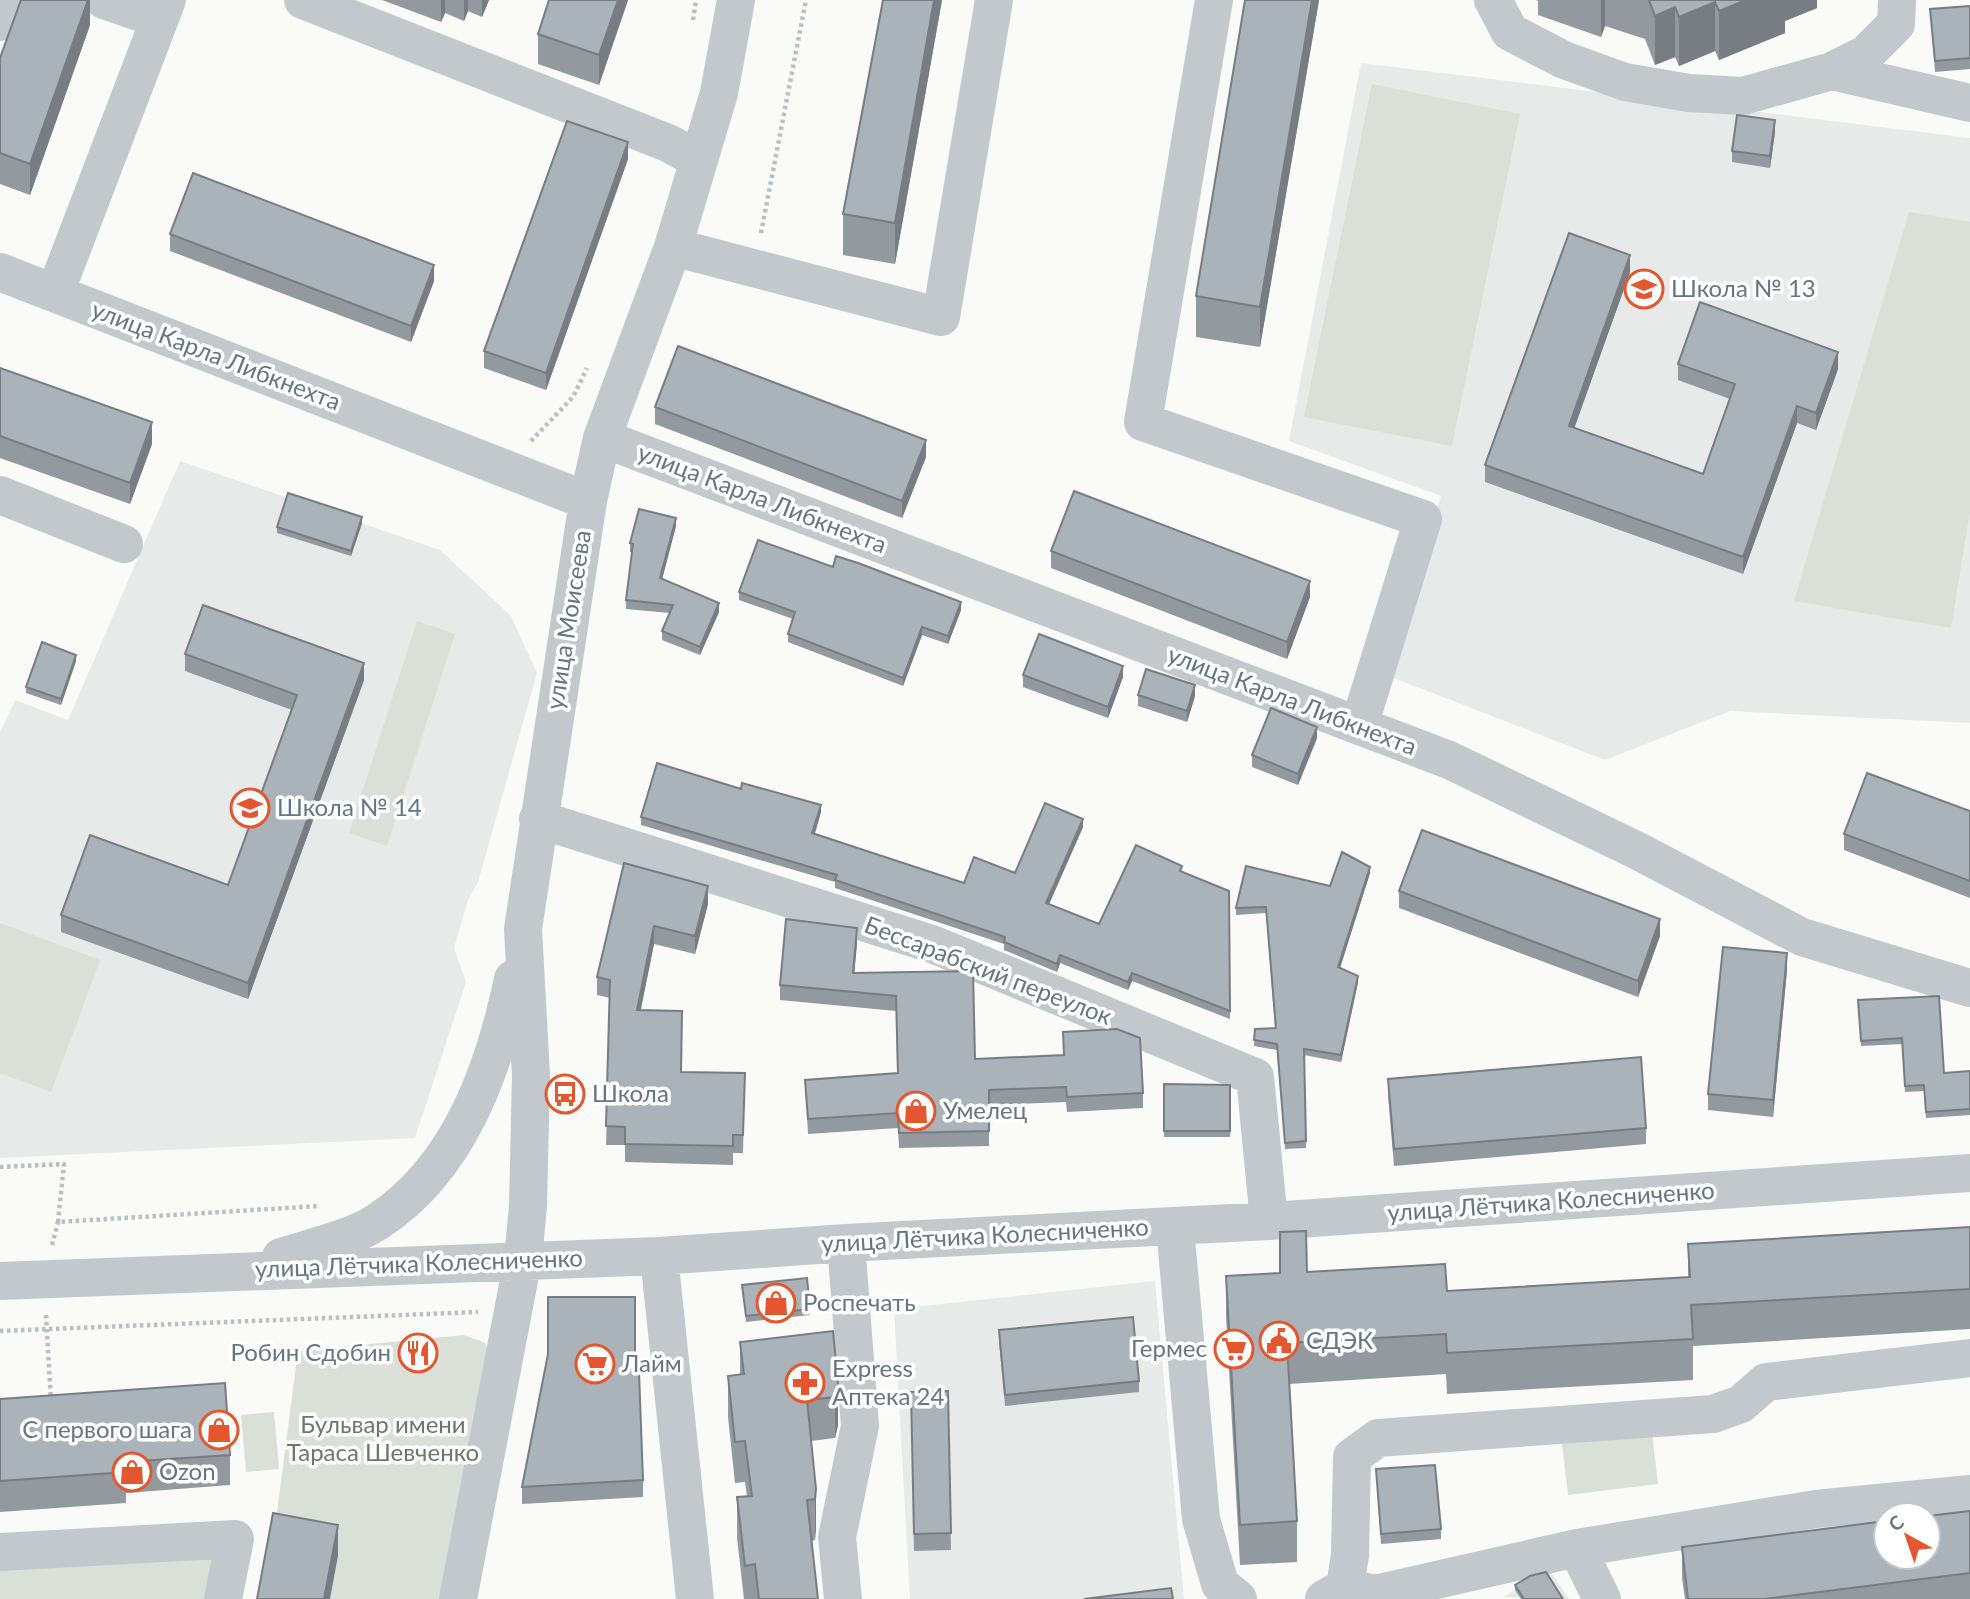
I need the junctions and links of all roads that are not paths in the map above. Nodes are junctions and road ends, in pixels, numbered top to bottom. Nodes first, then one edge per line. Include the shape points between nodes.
1 (9, 0) edge
2 (104, 0) edge
3 (303, 0) edge
4 (736, 0) edge
5 (994, 0) edge
6 (1214, 0) edge
7 (1493, 0) edge
8 (1897, 0) edge
9 (163, 10) edge
10 (0, 22) edge
11 (1832, 71) junction
12 (1970, 103) edge
13 (699, 160) junction
14 (673, 247) junction
15 (0, 272) edge
16 (55, 293) junction
17 (603, 438) junction
18 (0, 495) edge
19 (588, 501) junction
20 (124, 544) dead end
21 (1359, 726) junction
22 (538, 819) junction
23 (523, 929) junction
24 (1970, 988) edge
25 (1970, 1173) edge
26 (1269, 1221) junction
27 (1175, 1227) junction
28 (846, 1243) junction
29 (660, 1256) junction
30 (523, 1259) junction
31 (237, 1271) junction
32 (0, 1281) edge
33 (1970, 1358) edge
34 (1970, 1494) edge
35 (1577, 1548) junction
36 (0, 1552) edge
37 (1335, 1593) edge
38 (223, 1599) edge
39 (458, 1599) edge
40 (695, 1599) edge
41 (843, 1599) edge
42 (1238, 1599) edge
43 (1602, 1599) edge

1 - 10 street
2 - 9 street
3 - 13 street via 655,138
4 - 13 street, улица Моисеева via 719,93
5 - 14 street via 941,317
6 - 21 street via 1143,422 1423,519
7 - 11 street via 1510,32 1564,60 1625,82 1743,96
8 - 11 street via 1896,24 1866,54
9 - 16 street
11 - 12 street
13 - 14 street, улица Моисеева
14 - 17 street, улица Моисеева
15 - 16 street, улица Карла Либкнехта
16 - 19 street, улица Карла Либкнехта
17 - 19 street, улица Моисеева
17 - 21 street, улица Карла Либкнехта
18 - 20 street
19 - 22 street, улица Моисеева
21 - 24 street, улица Карла Либкнехта via 1449,761 1636,850 1802,937
22 - 23 street, улица Моисеева
22 - 26 street, Бессарабский переулок via 933,944 1255,1076
23 - 30 street, улица Моисеева via 531,1076
23 - 31 street via 505,1021 481,1091 458,1134 421,1185 376,1223
25 - 26 street, улица Лётчика Колесниченко
26 - 27 street, улица Лётчика Колесниченко
27 - 28 street, улица Лётчика Колесниченко
27 - 42 street via 1201,1519 1220,1584
28 - 29 street, улица Лётчика Колесниченко
28 - 41 street via 860,1426 837,1537
29 - 30 street, улица Лётчика Колесниченко
29 - 40 street
30 - 31 street, улица Лётчика Колесниченко
30 - 39 street, улица Моисеева
31 - 32 street, улица Лётчика Колесниченко
33 - 37 street via 1766,1382 1741,1404 1713,1414 1378,1438 1352,1457 1350,1555
34 - 35 street via 1816,1509
35 - 37 street via 1375,1594
35 - 43 street
36 - 38 street via 235,1539

